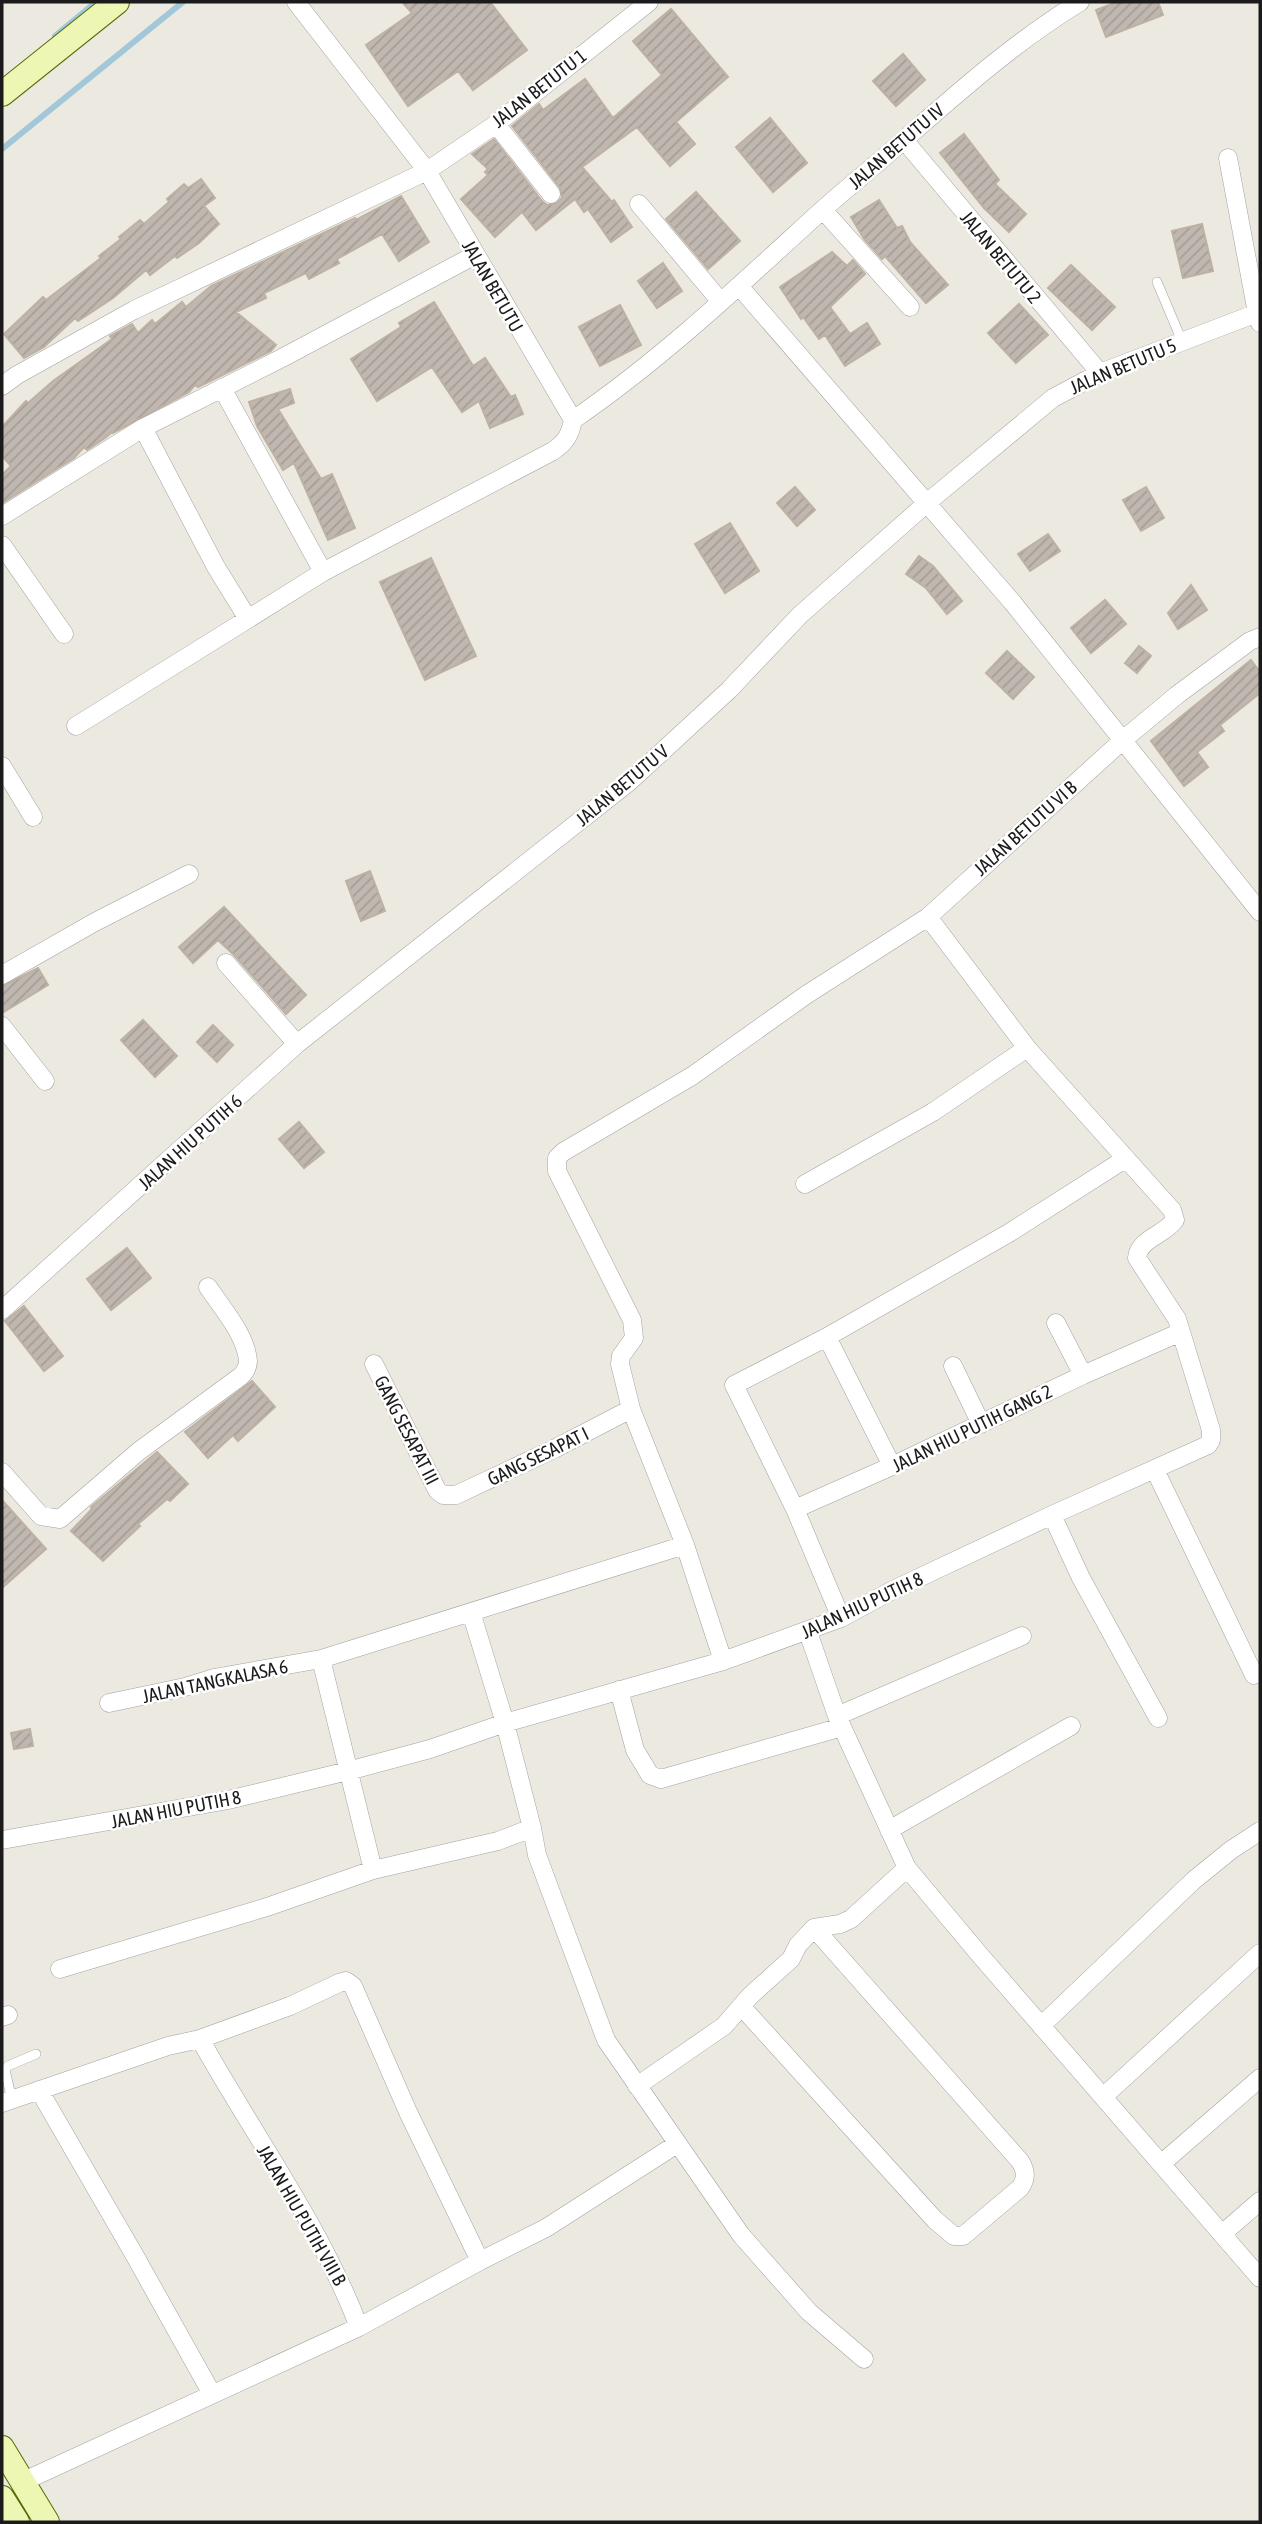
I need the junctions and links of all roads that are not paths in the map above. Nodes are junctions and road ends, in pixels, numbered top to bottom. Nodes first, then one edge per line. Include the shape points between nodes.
1 (117, 2) edge
2 (296, 2) edge
3 (649, 2) edge
4 (1080, 2) edge
5 (2, 94) edge
6 (496, 124) junction
7 (904, 140) junction
8 (1227, 158) dead end
9 (427, 171) junction
10 (551, 194) dead end
11 (639, 204) dead end
12 (823, 210) junction
13 (475, 255) junction
14 (1157, 282) dead end
15 (739, 286) junction
16 (721, 302) junction
17 (910, 307) dead end
18 (1258, 318) edge
19 (1182, 341) junction
20 (1100, 373) junction
21 (2, 386) edge
22 (222, 388) junction
23 (573, 420) junction
24 (143, 428) junction
25 (928, 502) junction
26 (2, 516) edge
27 (2, 545) edge
28 (323, 572) junction
29 (248, 619) junction
30 (64, 634) dead end
31 (1260, 637) edge
32 (76, 726) dead end
33 (1123, 740) junction
34 (2, 766) edge
35 (33, 817) dead end
36 (189, 873) dead end
37 (1260, 912) edge
38 (928, 916) junction
39 (226, 963) dead end
40 (2, 975) edge
41 (2, 1026) edge
42 (297, 1044) junction
43 (1027, 1048) junction
44 (45, 1081) dead end
45 (1125, 1158) junction
46 (805, 1184) dead end
47 (208, 1287) dead end
48 (2, 1310) edge
49 (1056, 1324) dead end
50 (1181, 1332) junction
51 (827, 1337) junction
52 (374, 1364) dead end
53 (953, 1366) dead end
54 (1083, 1375) junction
55 (631, 1409) junction
56 (981, 1424) junction
57 (892, 1466) junction
58 (1155, 1470) junction
59 (2, 1472) edge
60 (443, 1495) joint
61 (795, 1509) junction
62 (1052, 1515) junction
63 (685, 1545) junction
64 (471, 1612) junction
65 (841, 1618) junction
66 (808, 1632) junction
67 (1022, 1636) dead end
68 (321, 1659) junction
69 (723, 1661) junction
70 (1254, 1675) dead end
71 (619, 1690) junction
72 (109, 1703) dead end
73 (1158, 1718) dead end
74 (840, 1721) junction
75 (505, 1723) junction
76 (1070, 1726) dead end
77 (348, 1771) junction
78 (532, 1828) junction
79 (889, 1830) junction
80 (1260, 1831) edge
81 (2, 1840) edge
82 (907, 1868) junction
83 (373, 1870) junction
84 (814, 1928) junction
85 (1260, 1953) edge
86 (61, 1969) dead end
87 (741, 2006) junction
88 (1041, 2026) junction
89 (200, 2039) junction
90 (36, 2054) dead end
91 (1260, 2078) edge
92 (637, 2086) junction
93 (39, 2090) junction
94 (1103, 2097) junction
95 (7, 2101) edge
96 (677, 2144) junction
97 (1161, 2164) junction
98 (1260, 2201) edge
99 (1222, 2234) junction
100 (480, 2261) junction
101 (1260, 2278) edge
102 (359, 2327) junction
103 (864, 2359) dead end
104 (212, 2394) junction
105 (2, 2448) edge
106 (22, 2482) junction
107 (2, 2498) edge
108 (17, 2522) edge
109 (47, 2522) edge

1 - 5 main road
2 - 9 street, JALAN BETUTU
3 - 6 street, JALAN BETUTU 1
4 - 7 street, JALAN BETUTU IV via 984,69
6 - 9 street, JALAN BETUTU 1
6 - 10 street
7 - 12 street, JALAN BETUTU IV
7 - 20 street, JALAN BETUTU 2
8 - 18 street
9 - 13 street, JALAN BETUTU
9 - 21 street, JALAN BETUTU 1 via 134,310
11 - 16 street
12 - 15 street, JALAN BETUTU IV
12 - 17 street
13 - 22 street
13 - 23 street, JALAN BETUTU
14 - 19 lane
15 - 16 street, JALAN BETUTU IV
15 - 25 street
16 - 23 street
18 - 19 street, JALAN BETUTU 5
19 - 20 street, JALAN BETUTU 5
20 - 25 street, JALAN BETUTU 5 via 1053,398
22 - 24 street
22 - 28 street
23 - 28 street via 565,443 553,451
24 - 26 street
24 - 29 street
25 - 33 street
25 - 42 street, JALAN BETUTU V via 800,615 729,690 629,782
27 - 30 street
28 - 29 street
29 - 32 street
31 - 33 street, JALAN BETUTU VI B
33 - 37 street
33 - 38 street, JALAN BETUTU VI B
34 - 35 street
36 - 40 street
38 - 43 street
38 - 55 street, JALAN BETUTU VI B via 692,1076 557,1158 557,1171 632,1320 634,1338 620,1364
39 - 42 street
41 - 44 street
42 - 48 street, JALAN HIU PUTIH 6
43 - 45 street
43 - 46 street via 933,1112
45 - 50 street via 1172,1210 1175,1220 1170,1227 1143,1244 1137,1258
45 - 51 street via 1009,1233
47 - 59 street via 241,1339 248,1362 242,1376 139,1451 60,1519 41,1516
49 - 54 street
50 - 54 street, JALAN HIU PUTIH GANG 2
50 - 58 street, JALAN HIU PUTIH 8 via 1211,1440
51 - 57 street
51 - 61 street via 734,1385
52 - 60 street, GANG SESAPAT III
53 - 56 street
54 - 56 street, JALAN HIU PUTIH GANG 2
55 - 60 street, GANG SESAPAT I via 456,1495
55 - 63 street
56 - 57 street, JALAN HIU PUTIH GANG 2
57 - 61 street, JALAN HIU PUTIH GANG 2
58 - 62 street, JALAN HIU PUTIH 8
58 - 70 street
61 - 65 street
62 - 65 street, JALAN HIU PUTIH 8
62 - 73 street
63 - 64 street, JALAN TANGKALASA 6
63 - 69 street
64 - 68 street, JALAN TANGKALASA 6
64 - 75 street
65 - 66 street, JALAN HIU PUTIH 8
66 - 69 street, JALAN HIU PUTIH 8
66 - 74 street
67 - 74 street
68 - 72 street, JALAN TANGKALASA 6
68 - 77 street
69 - 71 street, JALAN HIU PUTIH 8
71 - 74 street via 635,1750 650,1775 661,1779
71 - 75 street, JALAN HIU PUTIH 8
74 - 79 street
75 - 77 street, JALAN HIU PUTIH 8
75 - 78 street
76 - 79 street
77 - 81 street, JALAN HIU PUTIH 8 via 228,1800
77 - 83 street
78 - 83 street via 498,1841
78 - 92 street via 537,1855 606,2040
79 - 82 street
80 - 88 street via 1194,1880
82 - 84 street via 851,1919
82 - 88 street
83 - 86 street
84 - 87 street via 791,1959
84 - 87 street via 1020,2161 1025,2169 1020,2188 963,2236 946,2231
85 - 94 street
87 - 92 street via 724,2026
88 - 94 street
89 - 93 street
89 - 100 street via 340,1983 353,1986
89 - 102 street, JALAN HIU PUTIH VIII B via 312,2227
90 - 95 lane via 5,2070
91 - 97 street
92 - 96 street
93 - 95 street
93 - 104 street
94 - 97 street
96 - 100 street via 546,2228
96 - 103 street via 741,2235 809,2312
97 - 99 street
98 - 99 street
99 - 101 street
100 - 102 street
102 - 104 street
104 - 106 street
105 - 106 main road
106 - 109 main road
107 - 108 main road

